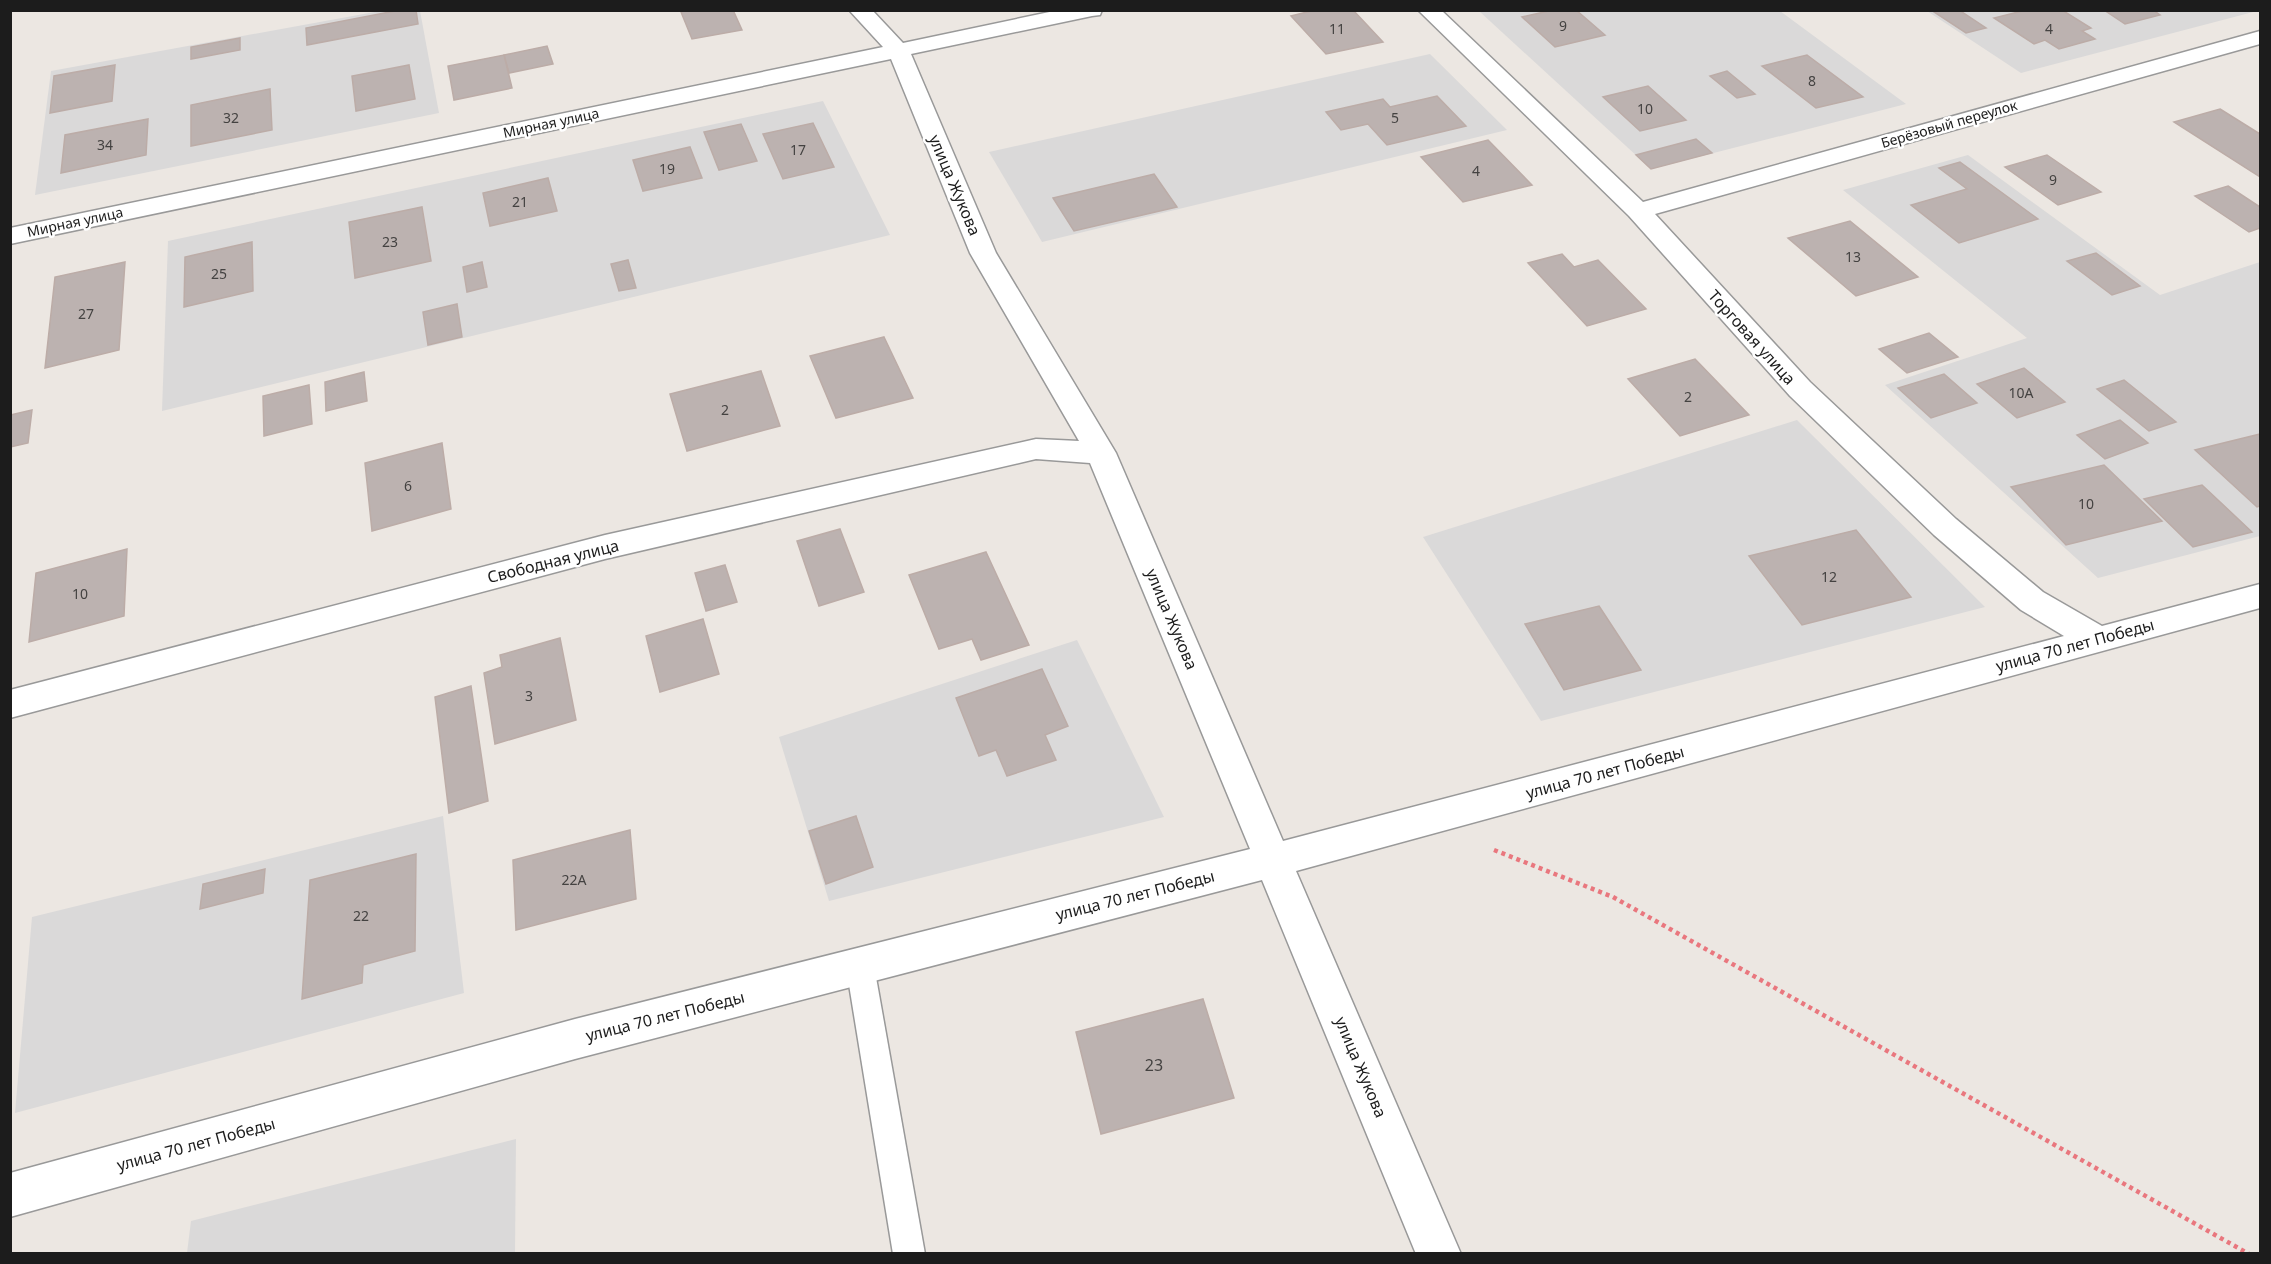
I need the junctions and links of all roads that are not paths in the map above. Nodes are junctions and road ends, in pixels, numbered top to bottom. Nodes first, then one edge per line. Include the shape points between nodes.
1 (859, 10) edge
2 (1092, 10) edge
3 (1428, 10) edge
4 (2260, 37) edge
5 (898, 50) junction
6 (1638, 212) junction
7 (10, 236) edge
8 (1101, 453) junction
9 (2260, 596) edge
10 (2097, 639) junction
11 (10, 704) edge
12 (1274, 859) junction
13 (860, 966) junction
14 (10, 1195) edge
15 (909, 1254) edge
16 (1439, 1254) edge

1 - 5 street, улица Жукова
2 - 5 street, Мирная улица
3 - 6 street, Торговая улица
4 - 6 street, Берёзовый переулок
5 - 7 street, Мирная улица
5 - 8 street, улица Жукова via 983,253
6 - 10 street, Торговая улица via 1800,389 1945,527 2032,602
8 - 11 street, Свободная улица via 1036,449 616,544
8 - 12 street, улица Жукова
9 - 10 street, улица 70 лет Победы
10 - 12 street, улица 70 лет Победы
12 - 13 street, улица 70 лет Победы
12 - 16 street, улица Жукова
13 - 14 street, улица 70 лет Победы via 575,1039
13 - 15 lane

